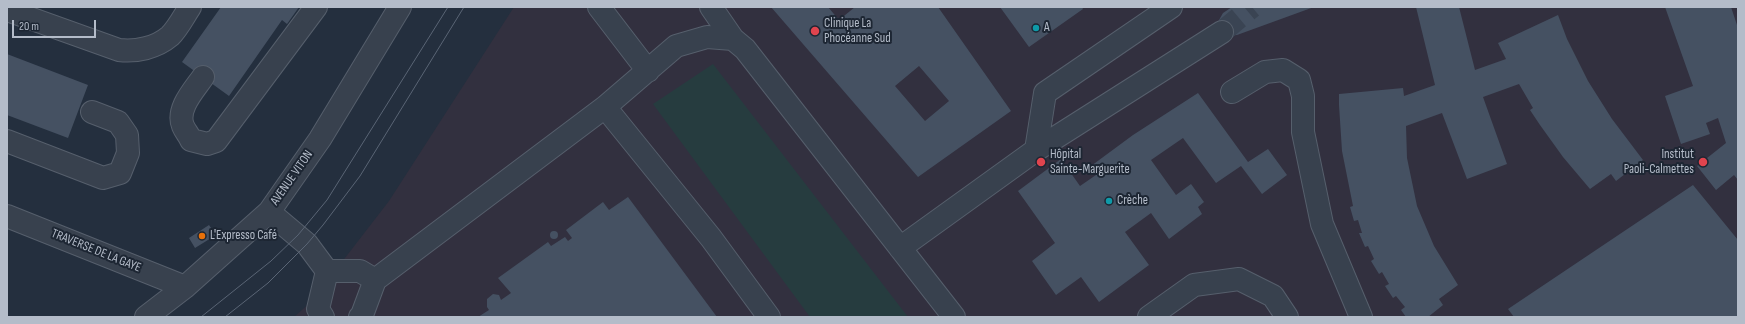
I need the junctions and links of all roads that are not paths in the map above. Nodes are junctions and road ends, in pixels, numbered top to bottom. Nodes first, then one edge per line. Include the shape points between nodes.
1 (190, 7) edge
2 (316, 7) edge
3 (400, 7) edge
4 (599, 7) edge
5 (711, 7) edge
6 (1171, 7) edge
7 (7, 10) edge
8 (1222, 32) tunnel mouth
9 (733, 39) junction
10 (648, 71) junction
11 (203, 77) dead end
12 (1232, 92) dead end
13 (605, 107) junction
14 (92, 112) dead end
15 (7, 141) edge
16 (1036, 150) junction
17 (269, 212) junction
18 (7, 216) edge
19 (900, 248) junction
20 (328, 271) junction
21 (375, 280) junction
22 (185, 287) junction
23 (146, 317) edge
24 (323, 317) edge
25 (360, 317) edge
26 (769, 317) edge
27 (954, 317) edge
28 (1149, 317) edge
29 (1287, 317) edge
30 (1361, 317) edge

1 - 7 street via 170,36 154,46 132,51 119,50
2 - 11 street via 216,141 207,144 192,140 183,126 181,116 183,108
3 - 17 street, AVENUE VITON via 320,139
4 - 10 street
5 - 9 street
6 - 16 street via 1045,93
8 - 16 street
9 - 10 street via 707,37 676,46
9 - 19 street via 745,49
10 - 13 street
12 - 30 street via 1265,72 1283,70 1299,80 1303,96 1302,132 1322,224
13 - 21 street
13 - 26 street via 711,238
14 - 15 street via 118,122 127,134 128,153 120,173 103,178
16 - 19 street
17 - 20 street via 307,244
17 - 22 street, AVENUE VITON
18 - 22 street, TRAVERSE DE LA GAYE
19 - 27 street
20 - 21 street via 360,271
20 - 24 street via 318,309
21 - 25 street
22 - 23 street, AVENUE VITON
28 - 29 street via 1194,285 1239,279 1273,296

